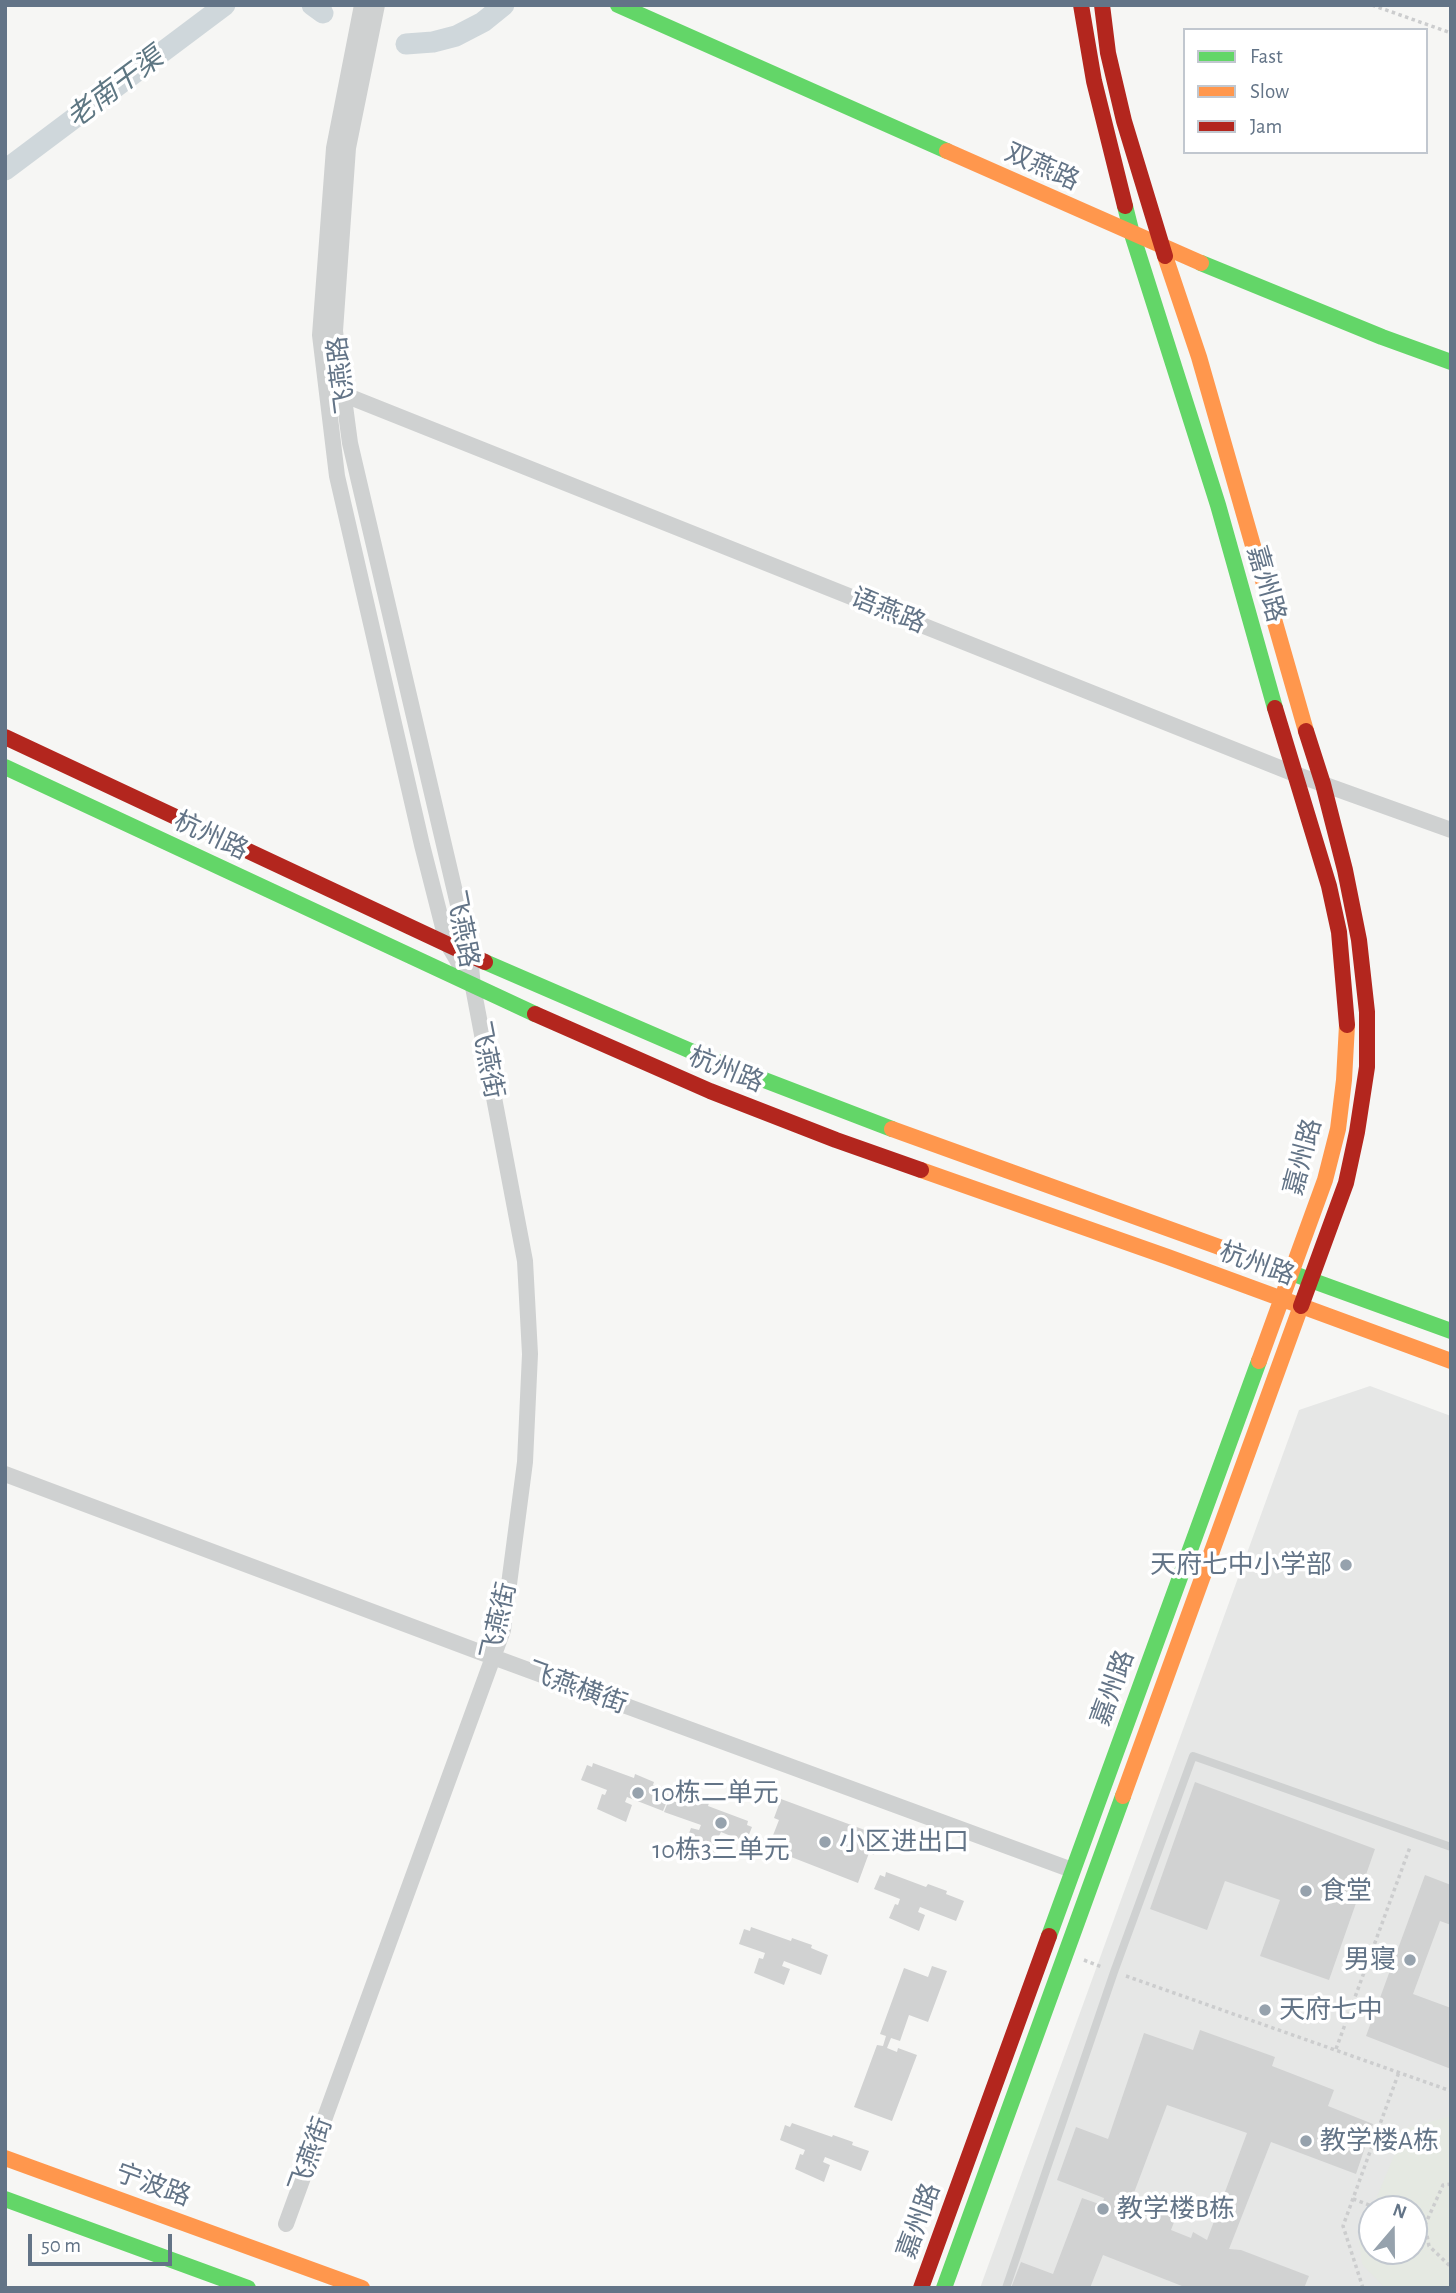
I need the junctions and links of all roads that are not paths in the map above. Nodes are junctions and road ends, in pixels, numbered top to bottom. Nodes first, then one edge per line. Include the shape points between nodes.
1 (362, 5) edge
2 (377, 5) edge
3 (618, 5) edge
4 (1081, 5) edge
5 (1102, 5) edge
6 (1132, 234) junction
7 (1162, 247) junction
8 (1451, 362) edge
9 (327, 388) junction
10 (344, 394) junction
11 (5, 737) edge
12 (5, 767) edge
13 (1295, 774) junction
14 (1323, 784) junction
15 (1451, 830) edge
16 (447, 943) junction
17 (470, 956) junction
18 (473, 987) junction
19 (1292, 1272) junction
20 (1311, 1279) junction
21 (1281, 1299) junction
22 (1301, 1306) junction
23 (1451, 1331) edge
24 (1451, 1361) edge
25 (5, 1474) edge
26 (493, 1657) junction
27 (1451, 1847) edge
28 (1072, 1870) junction
29 (5, 2158) edge
30 (5, 2199) edge
31 (286, 2224) dead end
32 (248, 2288) edge
33 (362, 2288) edge
34 (921, 2288) edge
35 (943, 2288) edge
36 (1006, 2288) edge

1 - 9 street, 飞燕路 via 334,148 320,335
2 - 10 street, 飞燕路 via 348,148 335,331
3 - 6 street, 双燕路
4 - 6 street, 嘉州路 via 1094,81
5 - 7 street via 1124,121
6 - 7 street, 双燕路
6 - 13 street, 嘉州路 via 1218,505
7 - 8 street, 双燕路
7 - 14 street via 1199,357
9 - 10 street, 语燕路
9 - 16 street, 飞燕路 via 337,476
10 - 13 street, 语燕路
10 - 17 street, 飞燕路 via 351,443
11 - 16 street, 杭州路
12 - 18 street, 杭州路
13 - 14 street, 语燕路
13 - 19 street, 嘉州路 via 1339,932 1347,1035 1338,1129
14 - 15 street, 语燕路
14 - 20 street via 1359,940 1367,1067 1346,1183
16 - 17 street, 杭州路
16 - 18 street, 飞燕路
17 - 18 street, 飞燕路
17 - 19 street, 杭州路 via 707,1058 849,1113
18 - 21 street, 杭州路 via 710,1091 836,1140
18 - 26 street, 飞燕街 via 525,1261 530,1354 523,1475 503,1630
19 - 20 street, 杭州路
19 - 21 street, 嘉州路
20 - 22 street
20 - 23 street, 杭州路
21 - 22 street, 杭州路
21 - 28 street, 嘉州路
22 - 24 street, 杭州路
22 - 35 street
25 - 26 street, 飞燕横街
26 - 28 street, 飞燕横街
26 - 31 street, 飞燕街
27 - 36 lane via 1193,1756
28 - 34 street, 嘉州路
29 - 33 street, 宁波路
30 - 32 street

